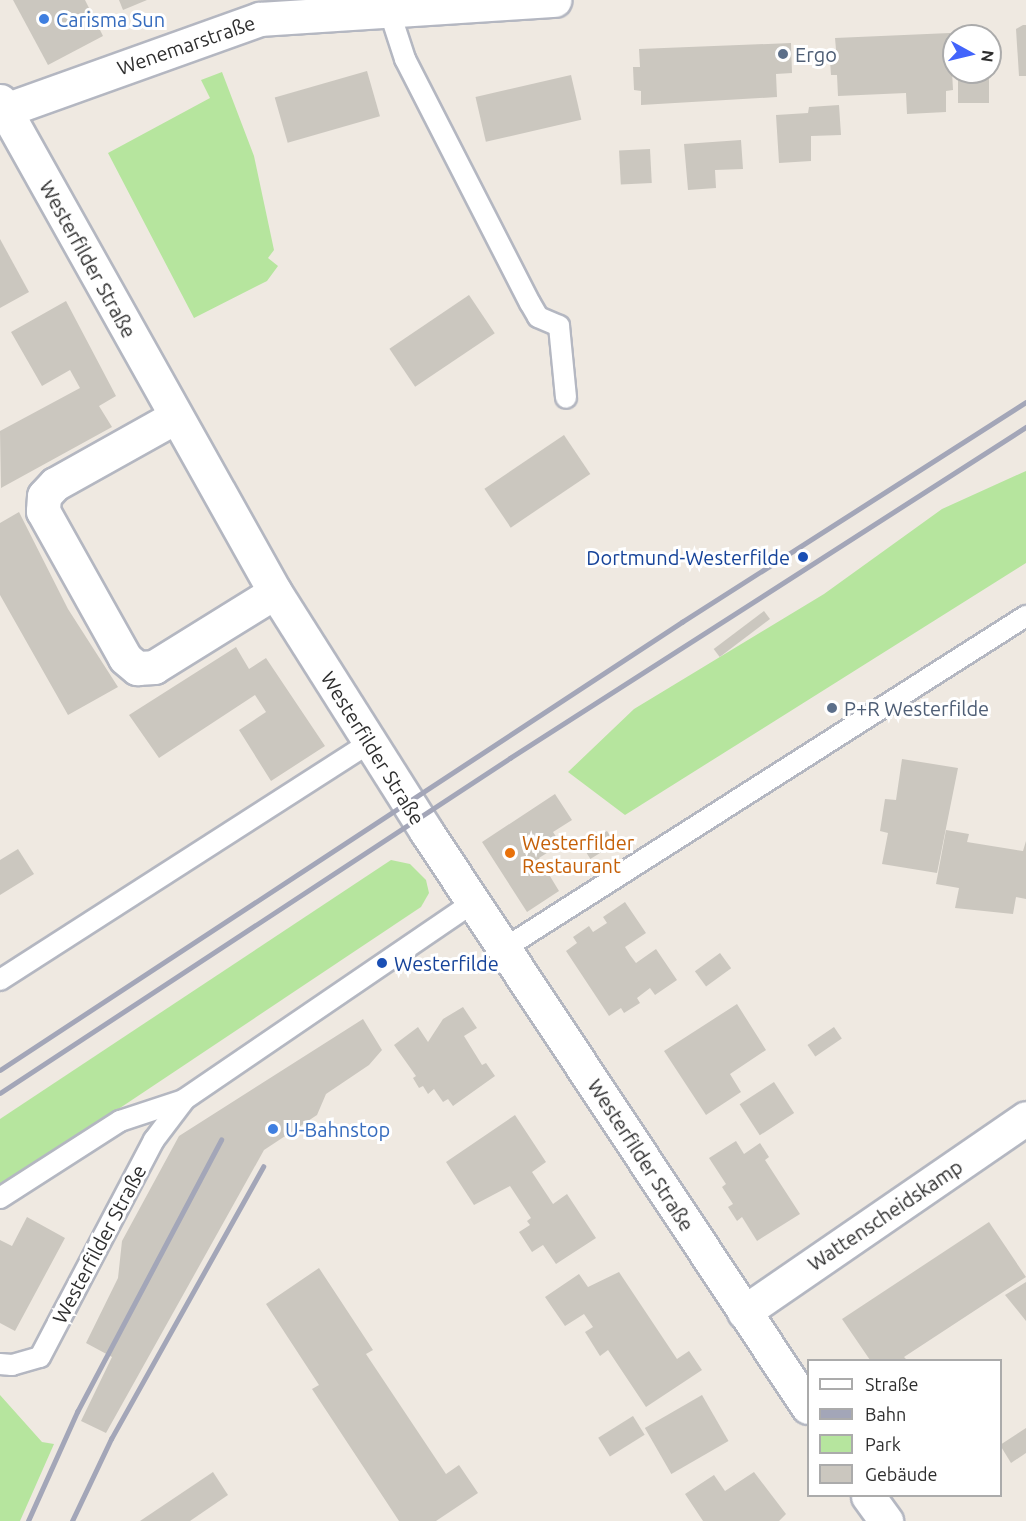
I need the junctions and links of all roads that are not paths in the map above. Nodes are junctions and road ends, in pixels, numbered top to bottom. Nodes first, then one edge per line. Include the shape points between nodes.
1 (554, 0) edge
2 (408, 6) edge
3 (2, 108) edge
4 (566, 398) dead end
5 (175, 417) junction
6 (275, 592) junction
7 (1026, 616) edge
8 (369, 742) junction
9 (474, 902) junction
10 (505, 948) junction
11 (0, 980) edge
12 (184, 1099) junction
13 (1026, 1118) edge
14 (0, 1198) edge
15 (744, 1312) junction
16 (0, 1364) edge
17 (807, 1406) edge
18 (869, 1497) edge
19 (885, 1521) edge

1 - 2 street, Wenemarstraße
2 - 3 street, Wenemarstraße via 260,19
2 - 4 lane via 405,59 538,317 559,326
3 - 5 street, Westerfilder Straße
5 - 6 street, Westerfilder Straße
5 - 6 street via 55,484 44,496 43,511 125,658 137,668 154,667
6 - 8 street, Westerfilder Straße
7 - 10 lane
8 - 9 street, Westerfilder Straße
8 - 11 lane
9 - 10 street, Westerfilder Straße
9 - 12 lane, Westerfilder Straße
10 - 15 street, Westerfilder Straße
12 - 14 lane, Westerfilder Straße via 120,1121
12 - 16 lane, Westerfilder Straße via 154,1140 40,1357 12,1365
13 - 15 street, Wattenscheidskamp
15 - 17 street, Westerfilder Straße
18 - 19 street

